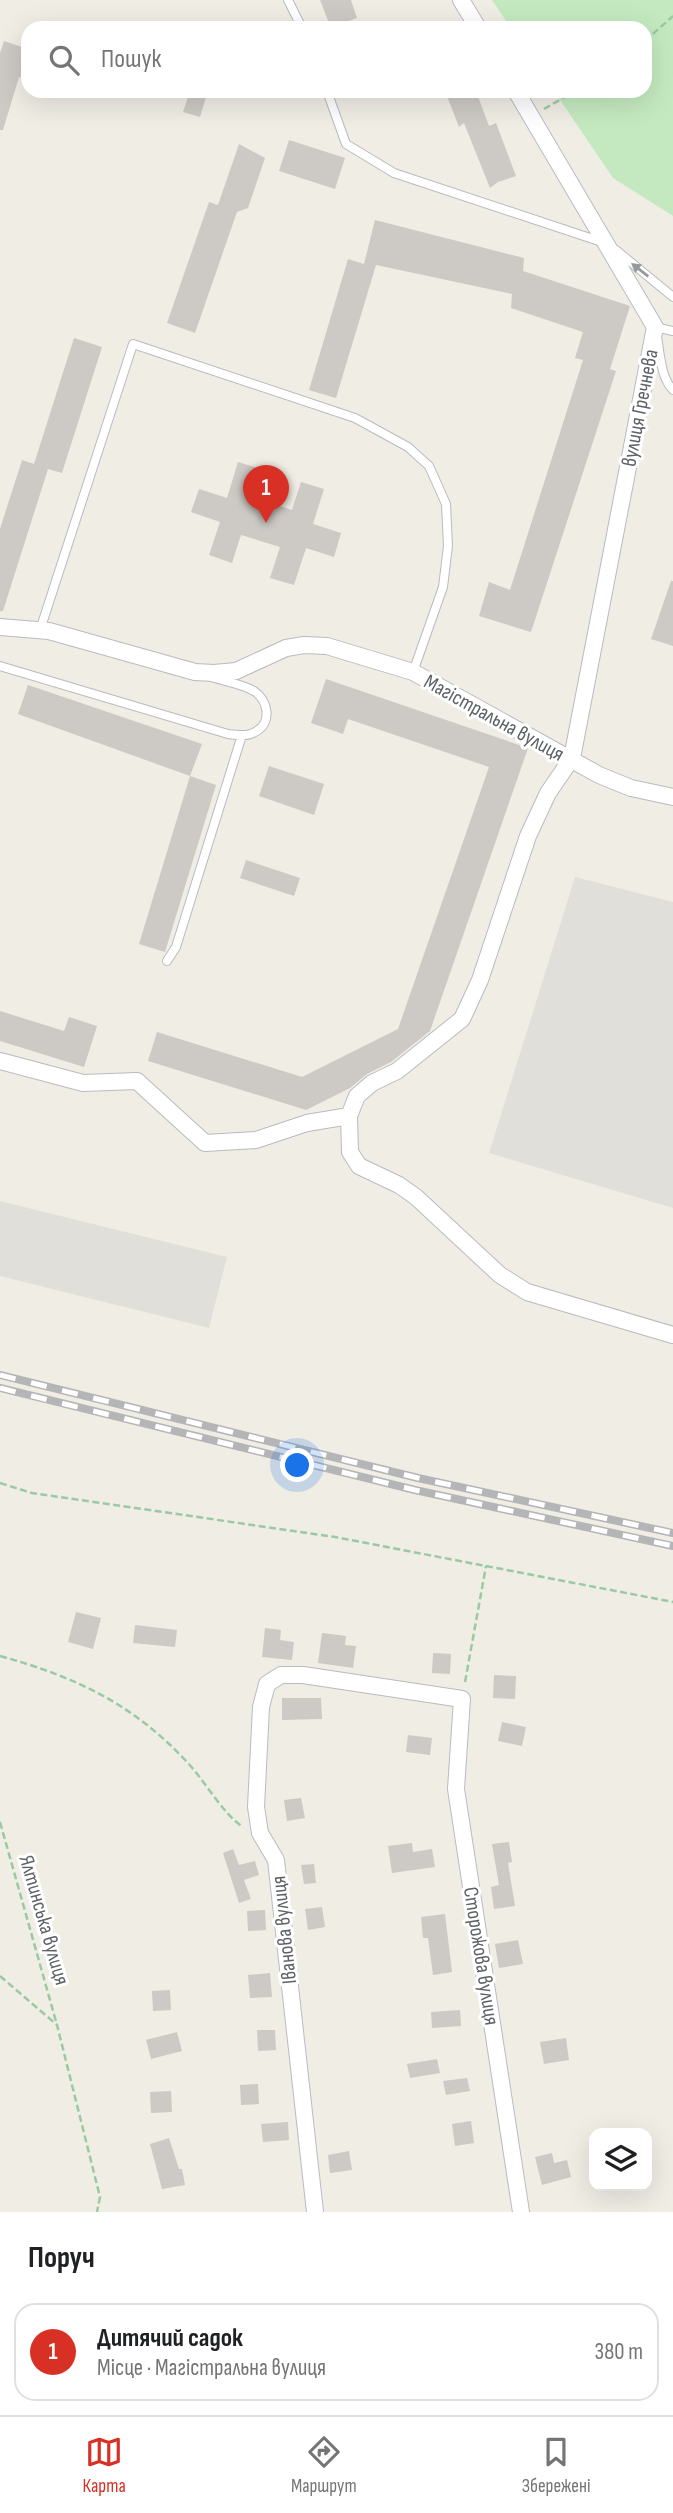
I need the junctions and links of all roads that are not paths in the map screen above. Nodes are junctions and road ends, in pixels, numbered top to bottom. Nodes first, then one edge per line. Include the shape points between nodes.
1 (288, 0) edge
2 (461, 0) edge
3 (298, 21) edge
4 (474, 21) edge
5 (330, 98) edge
6 (520, 98) edge
7 (607, 243) junction
8 (673, 298) edge
9 (655, 327) junction
10 (673, 331) edge
11 (673, 390) edge
12 (0, 627) edge
13 (40, 630) junction
14 (0, 666) edge
15 (195, 672) junction
16 (413, 672) junction
17 (242, 735) junction
18 (572, 758) junction
19 (673, 797) edge
20 (167, 961) dead end
21 (0, 1061) edge
22 (349, 1116) junction
23 (673, 1335) edge
24 (462, 1699) joint
25 (315, 2212) edge
26 (521, 2212) edge

1 - 3 lane
2 - 4 street
5 - 7 lane via 346,144 394,173
6 - 7 street, вулиця Гречнева
8 -> 7 lane
7 - 9 street, вулиця Гречнева
9 - 10 lane
9 - 11 lane via 662,370
9 - 18 street, вулиця Гречнева
12 - 13 street, Магістральна вулиця
13 - 15 street, Магістральна вулиця
13 - 16 lane via 133,344 355,418 408,447 429,466 446,504 449,546 443,587
14 - 17 lane
15 - 16 street, Магістральна вулиця via 236,671 286,648 304,645 327,646
15 - 17 lane via 253,691 263,699 268,710 265,722 256,732
16 - 18 street, Магістральна вулиця
17 - 20 lane via 176,947
18 - 19 street via 631,788
18 - 22 street, Магістральна вулиця via 528,835 480,980 462,1019 397,1071 372,1083 357,1096
21 - 22 street via 83,1083 137,1080 205,1143 256,1140 307,1123
22 - 23 street via 350,1152 359,1166 416,1197 500,1275 527,1292
24 - 25 street, Іванова вулиця via 303,1675 281,1675 267,1684 261,1707 257,1807 260,1833 276,1860
24 - 26 street, Сторожова вулиця via 456,1789

